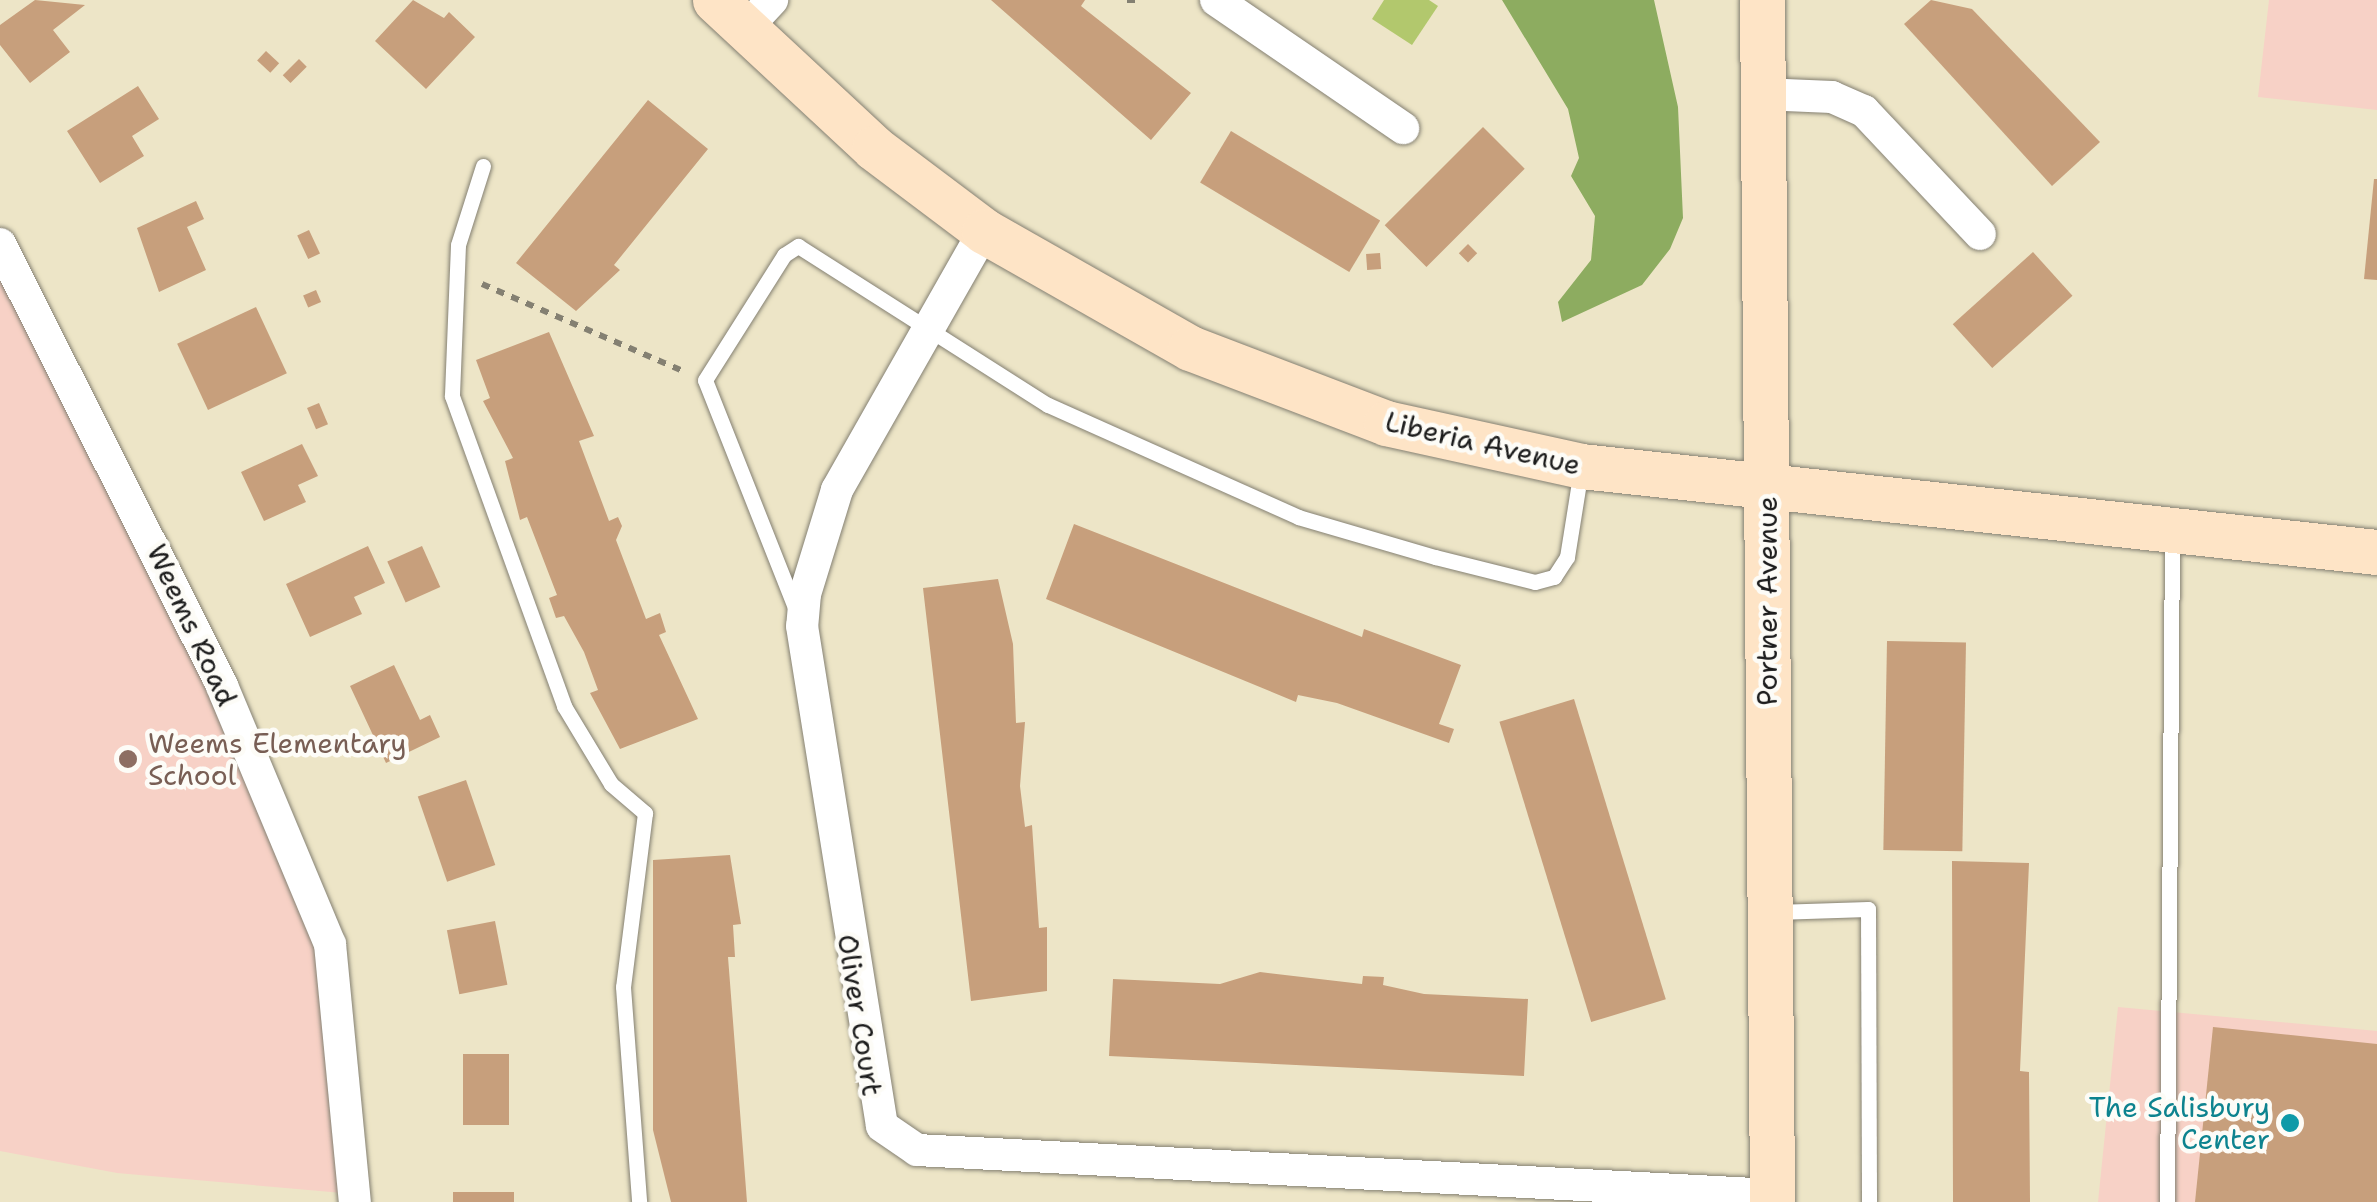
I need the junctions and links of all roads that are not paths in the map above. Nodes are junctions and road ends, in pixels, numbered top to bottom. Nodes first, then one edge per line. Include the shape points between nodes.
1 (1216, 0) edge
2 (1762, 0) edge
3 (744, 10) edge
4 (1762, 94) junction
5 (1403, 128) dead end
6 (483, 166) dead end
7 (984, 230) junction
8 (1980, 234) dead end
9 (0, 244) edge
10 (928, 331) junction
11 (1582, 466) junction
12 (1767, 489) junction
13 (2173, 530) junction
14 (2377, 552) edge
15 (802, 626) junction
16 (1768, 912) junction
17 (1772, 1199) edge
18 (354, 1202) edge
19 (639, 1202) edge
20 (1869, 1202) edge
21 (2168, 1202) edge

1 - 5 street
2 - 4 main road, Portner Avenue
3 - 7 main road, Liberia Avenue via 874,148
4 - 8 street via 1832,97 1864,111
4 - 12 main road, Portner Avenue
6 - 19 lane via 464,206 456,273 450,366 462,440 571,719 611,784 646,813 622,988
7 - 10 street, Oliver Court
7 - 11 main road, Liberia Avenue via 1190,348 1276,385 1386,422
9 - 18 street, Weems Road via 214,669 323,926 344,1019
10 - 11 lane via 1048,405 1298,517 1522,580 1545,581 1563,567
10 - 15 street, Oliver Court via 836,490
10 - 15 lane via 798,246 784,254 706,380
11 - 12 main road, Liberia Avenue
12 - 13 main road, Liberia Avenue
12 - 16 main road, Portner Avenue
13 - 14 main road, Liberia Avenue
13 - 21 lane via 2165,599
15 - 17 street, Oliver Court via 872,1105 896,1140 917,1150 1349,1180
16 - 17 main road, Portner Avenue
16 - 20 lane via 1868,909

